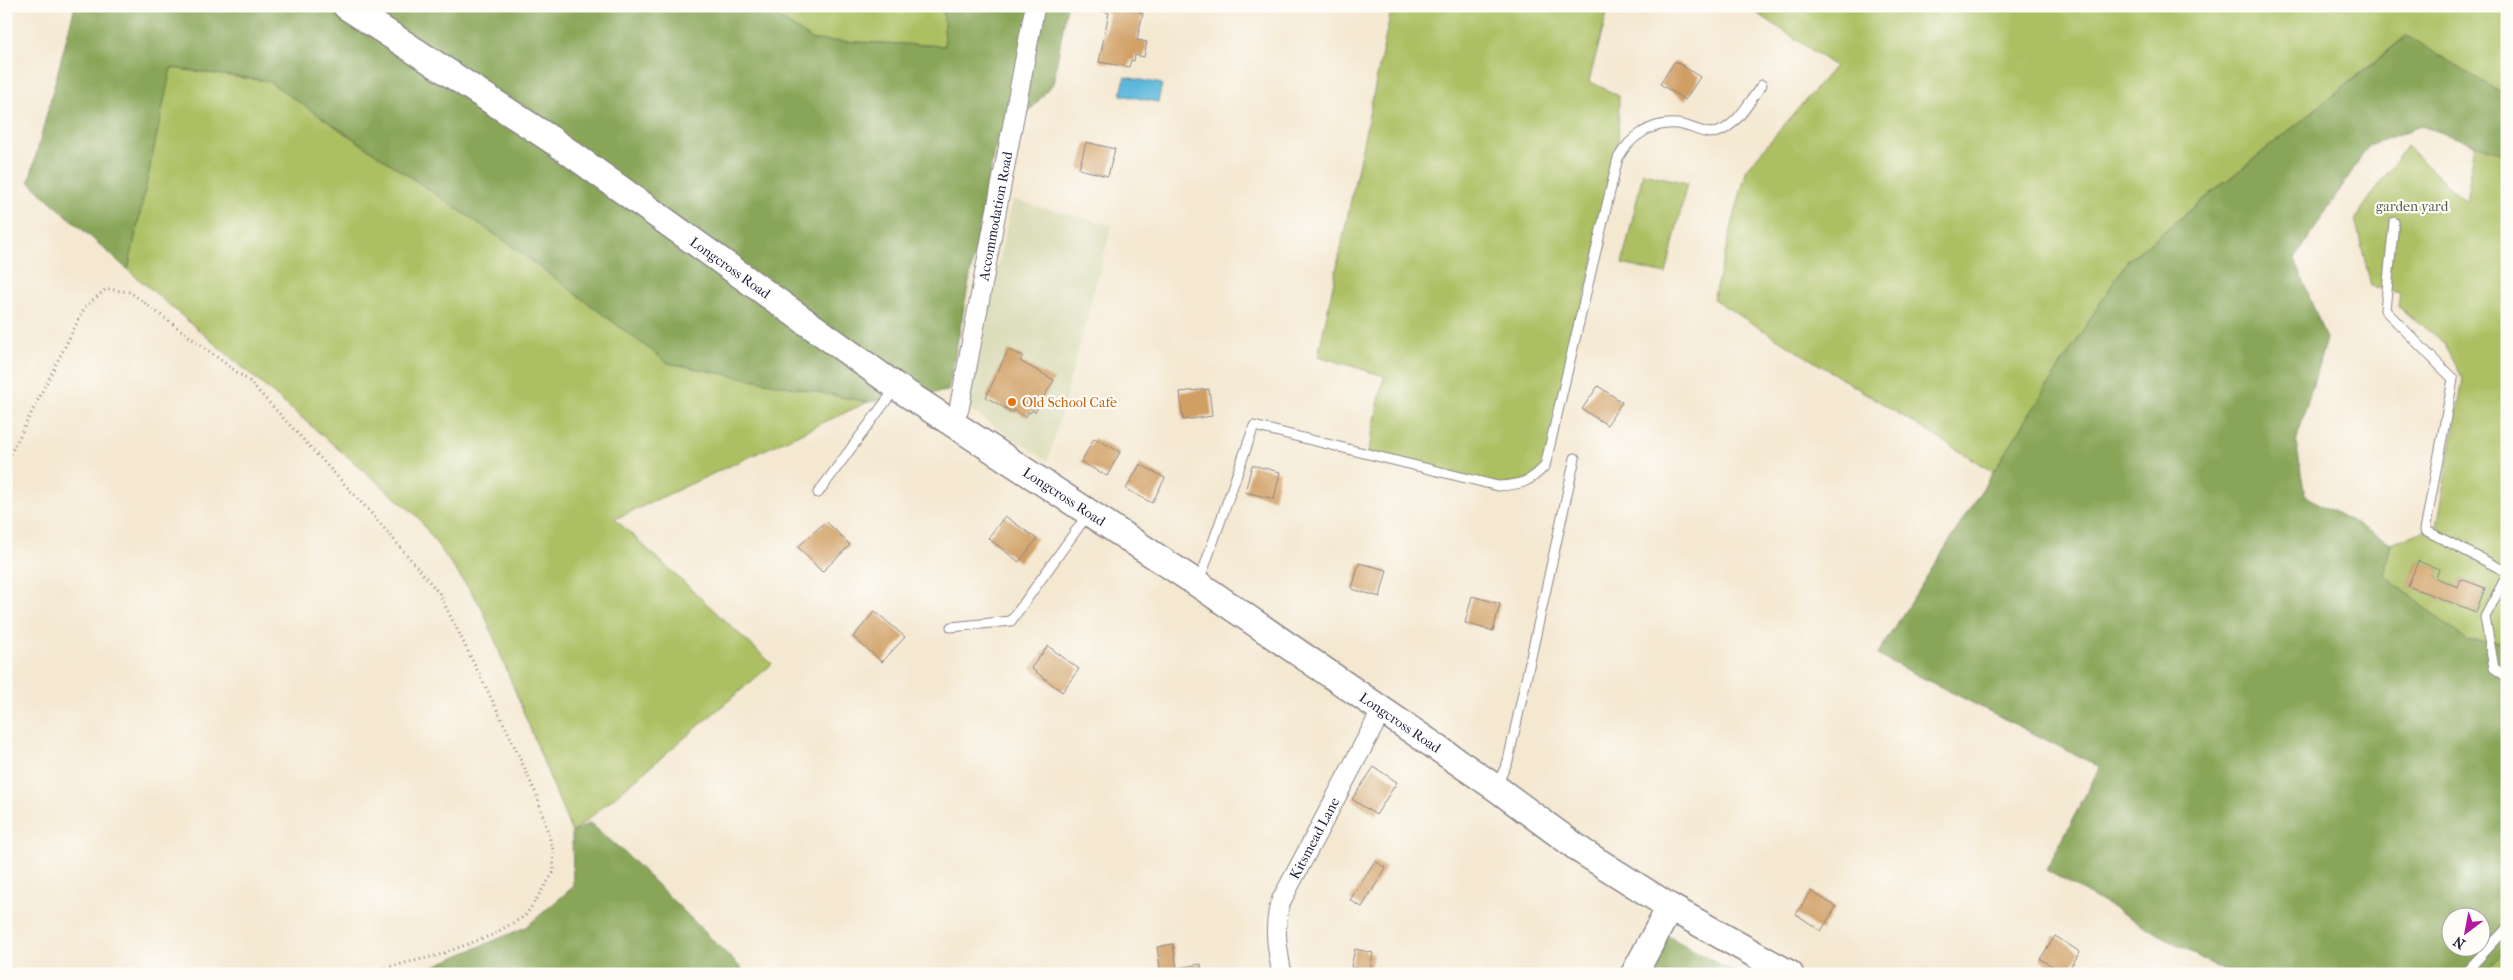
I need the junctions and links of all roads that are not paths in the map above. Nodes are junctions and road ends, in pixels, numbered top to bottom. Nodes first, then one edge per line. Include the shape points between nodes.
1 (346, 6) edge
2 (1035, 6) edge
3 (1762, 85) dead end
4 (2394, 222) dead end
5 (897, 387) junction
6 (952, 423) junction
7 (1575, 458) dead end
8 (818, 493) dead end
9 (1088, 514) junction
10 (2507, 573) edge
11 (1198, 584) junction
12 (951, 627) dead end
13 (2507, 677) edge
14 (1382, 710) junction
15 (1496, 788) junction
16 (1670, 907) junction
17 (2507, 928) edge
18 (1282, 974) edge
19 (1634, 974) edge
20 (1790, 974) edge
21 (2464, 974) edge

1 - 5 main road, Longcross Road via 555,142
2 - 6 street, Accommodation Road via 959,408
3 - 11 lane via 1730,125 1718,132 1707,133 1677,124 1652,126 1626,144 1618,158 1545,466 1534,478 1518,485 1498,486 1254,426
4 - 10 lane via 2385,310 2453,379 2425,530
5 - 6 main road, Longcross Road
5 - 8 lane
6 - 9 main road, Longcross Road
7 - 15 lane via 1508,761
9 - 11 main road, Longcross Road
9 - 12 lane via 1011,622
10 - 13 lane via 2485,617 2494,668
11 - 14 main road, Longcross Road
14 - 15 main road, Longcross Road
14 - 18 street, Kitsmead Lane via 1281,901 1275,918 1275,937
15 - 16 main road, Longcross Road via 1583,852
16 - 19 main road
16 - 20 main road, Longcross Road
17 - 21 lane

